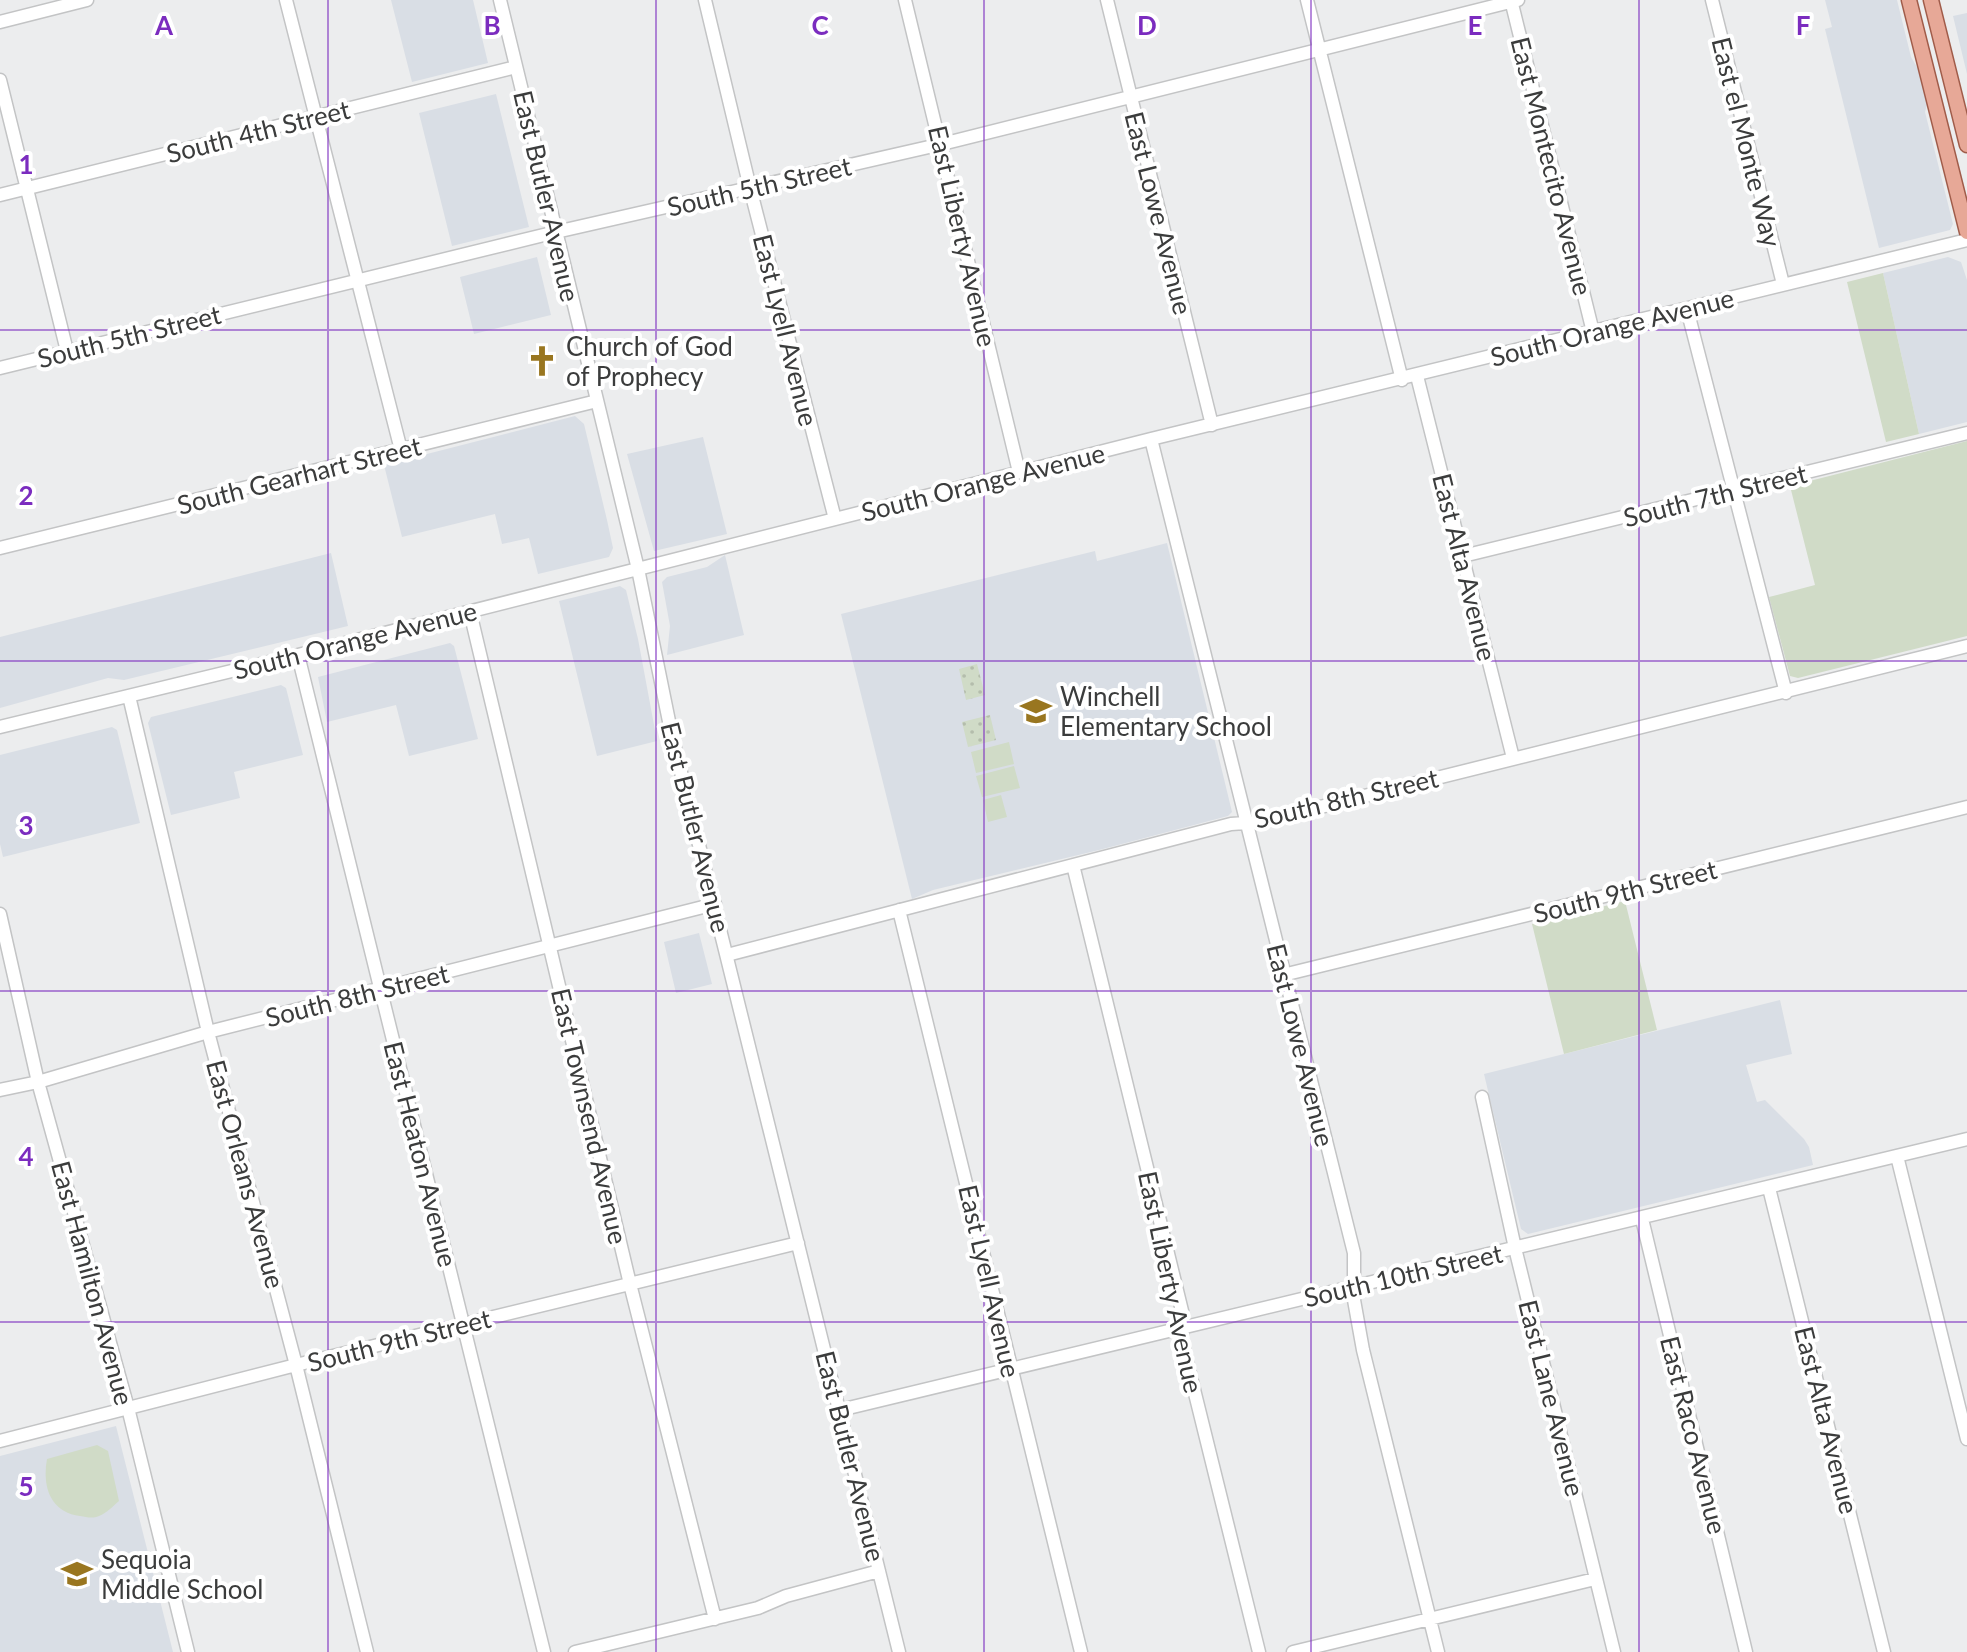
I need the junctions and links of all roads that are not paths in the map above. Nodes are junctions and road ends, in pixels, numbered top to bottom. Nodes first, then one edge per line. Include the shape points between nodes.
1 (87, 0) edge
2 (286, 0) edge
3 (500, 0) edge
4 (705, 0) edge
5 (905, 0) edge
6 (1107, 0) edge
7 (1307, 0) edge
8 (1712, 0) edge
9 (1909, 0) edge
10 (1931, 0) edge
11 (1513, 1) edge
12 (0, 22) edge
13 (1319, 49) junction
14 (516, 67) junction
15 (0, 80) edge
16 (1130, 97) junction
17 (315, 117) junction
18 (1964, 123) edge
19 (1941, 129) junction
20 (942, 144) junction
21 (1967, 145) edge
22 (26, 188) junction
23 (750, 188) junction
24 (0, 195) edge
25 (556, 232) junction
26 (1967, 232) edge
27 (1967, 240) edge
28 (357, 281) junction
29 (1783, 284) junction
30 (1687, 309) junction
31 (1593, 332) junction
32 (67, 351) junction
33 (0, 368) edge
34 (1417, 376) junction
35 (1402, 380) junction
36 (597, 401) junction
37 (1212, 425) junction
38 (1967, 433) edge
39 (1151, 439) junction
40 (401, 450) junction
41 (1019, 472) junction
42 (1733, 491) junction
43 (835, 519) junction
44 (0, 548) edge
45 (1463, 556) junction
46 (638, 569) junction
47 (470, 612) junction
48 (1967, 646) edge
49 (298, 655) junction
50 (1786, 693) junction
51 (129, 696) junction
52 (0, 727) edge
53 (1513, 758) junction
54 (1967, 807) edge
55 (1245, 823) junction
56 (1073, 865) junction
57 (715, 904) junction
58 (899, 910) junction
59 (0, 914) edge
60 (549, 948) junction
61 (727, 955) junction
62 (1283, 975) junction
63 (380, 989) junction
64 (208, 1032) junction
65 (38, 1082) junction
66 (0, 1090) edge
67 (1482, 1097) dead end
68 (1967, 1139) edge
69 (1897, 1156) junction
70 (1769, 1188) junction
71 (1642, 1219) junction
72 (798, 1243) junction
73 (1515, 1248) junction
74 (630, 1284) junction
75 (1354, 1285) junction
76 (463, 1324) junction
77 (1182, 1327) junction
78 (296, 1365) junction
79 (1012, 1368) junction
80 (128, 1408) junction
81 (840, 1410) junction
82 (1967, 1439) edge
83 (0, 1441) edge
84 (879, 1571) junction
85 (1595, 1579) junction
86 (715, 1619) junction
87 (1429, 1619) junction
88 (188, 1652) edge
89 (367, 1652) edge
90 (544, 1652) edge
91 (575, 1652) edge
92 (899, 1652) edge
93 (1081, 1652) edge
94 (1259, 1652) edge
95 (1293, 1652) edge
96 (1438, 1652) edge
97 (1614, 1652) edge
98 (1746, 1652) edge
99 (1884, 1652) edge

1 - 12 street
2 - 17 street
3 - 14 street, East Butler Avenue
4 - 23 street, East Lyell Avenue
5 - 20 street, East Liberty Avenue
6 - 16 street, East Lowe Avenue
7 - 13 street
8 - 29 street, East el Monte Way
9 - 19 main road
10 - 18 main road
11 - 13 street, South 5th Street
11 - 31 street, East Montecito Avenue
13 - 16 street, South 5th Street
13 - 35 street
14 - 17 street, South 4th Street
14 - 25 street, East Butler Avenue
15 - 22 street
16 - 20 street, South 5th Street
16 - 37 street, East Lowe Avenue
17 - 22 street, South 4th Street
17 - 28 street
18 - 19 street
18 - 21 main road
19 - 26 main road
20 - 23 street, South 5th Street
20 - 41 street, East Liberty Avenue
22 - 24 street, South 4th Street
22 - 32 street
23 - 25 street, South 5th Street
23 - 43 street, East Lyell Avenue
25 - 28 street, South 5th Street
25 - 36 street, East Butler Avenue
27 - 29 street, South Orange Avenue
28 - 32 street, South 5th Street
28 - 40 street
29 - 30 street, South Orange Avenue
30 - 31 street, South Orange Avenue
30 - 42 street
31 - 34 street, South Orange Avenue
32 - 33 street, South 5th Street
34 - 35 street, South Orange Avenue
34 - 45 street, East Alta Avenue
35 - 37 street, South Orange Avenue
36 - 40 street, South Gearhart Street
36 - 46 street, East Butler Avenue
37 - 39 street, South Orange Avenue
38 - 42 street, South 7th Street
39 - 41 street, South Orange Avenue
39 - 55 street, East Lowe Avenue
40 - 44 street, South Gearhart Street
41 - 43 street, South Orange Avenue
42 - 45 street, South 7th Street
42 - 50 street
43 - 46 street, South Orange Avenue
45 - 53 street, East Alta Avenue
46 - 47 street, South Orange Avenue
46 - 57 street, East Butler Avenue via 672,736
47 - 49 street, South Orange Avenue
47 - 60 street, East Townsend Avenue
48 - 50 street, South 8th Street
49 - 51 street, South Orange Avenue
49 - 63 street, East Heaton Avenue
50 - 53 street, South 8th Street
51 - 52 street, South Orange Avenue
51 - 64 street, East Orleans Avenue
53 - 55 street, South 8th Street
54 - 62 street, South 9th Street
55 - 56 street, South 8th Street
55 - 62 street, East Lowe Avenue
56 - 58 street, South 8th Street
56 - 77 street, East Liberty Avenue
57 - 60 street, South 8th Street
57 - 61 street, East Butler Avenue
58 - 61 street, South 8th Street
58 - 79 street, East Lyell Avenue
59 - 65 street, East Hamilton Avenue
60 - 63 street, South 8th Street
60 - 74 street, East Townsend Avenue
61 - 72 street, East Butler Avenue
62 - 75 street, East Lowe Avenue via 1354,1253
63 - 64 street, South 8th Street
63 - 76 street, East Heaton Avenue
64 - 65 street, South 8th Street
64 - 78 street, East Orleans Avenue
65 - 66 street, South 8th Street
65 - 80 street, East Hamilton Avenue
67 - 73 street, East Lane Avenue
68 - 69 street, South 10th Street
69 - 70 street, South 10th Street
69 - 82 street
70 - 71 street, South 10th Street
70 - 99 street, East Alta Avenue
71 - 73 street, South 10th Street
71 - 98 street, East Raco Avenue
72 - 74 street, South 9th Street
72 - 81 street, East Butler Avenue
73 - 75 street, South 10th Street
73 - 85 street, East Lane Avenue
74 - 76 street, South 9th Street
74 - 86 street, East Townsend Avenue
75 - 77 street, South 10th Street
75 - 87 street, East Lowe Avenue via 1363,1350
76 - 78 street, South 9th Street
76 - 90 street, East Heaton Avenue
77 - 79 street, South 10th Street
77 - 94 street, East Liberty Avenue
78 - 80 street, South 9th Street
78 - 89 street, East Orleans Avenue
79 - 81 street, South 10th Street
79 - 93 street, East Lyell Avenue
80 - 83 street, South 9th Street
80 - 88 street, East Hamilton Avenue
81 - 84 street, East Butler Avenue
84 - 86 street
84 - 92 street, East Butler Avenue
85 - 87 street
85 - 97 street, East Lane Avenue
86 - 91 street
87 - 95 street
87 - 96 street, East Lowe Avenue

